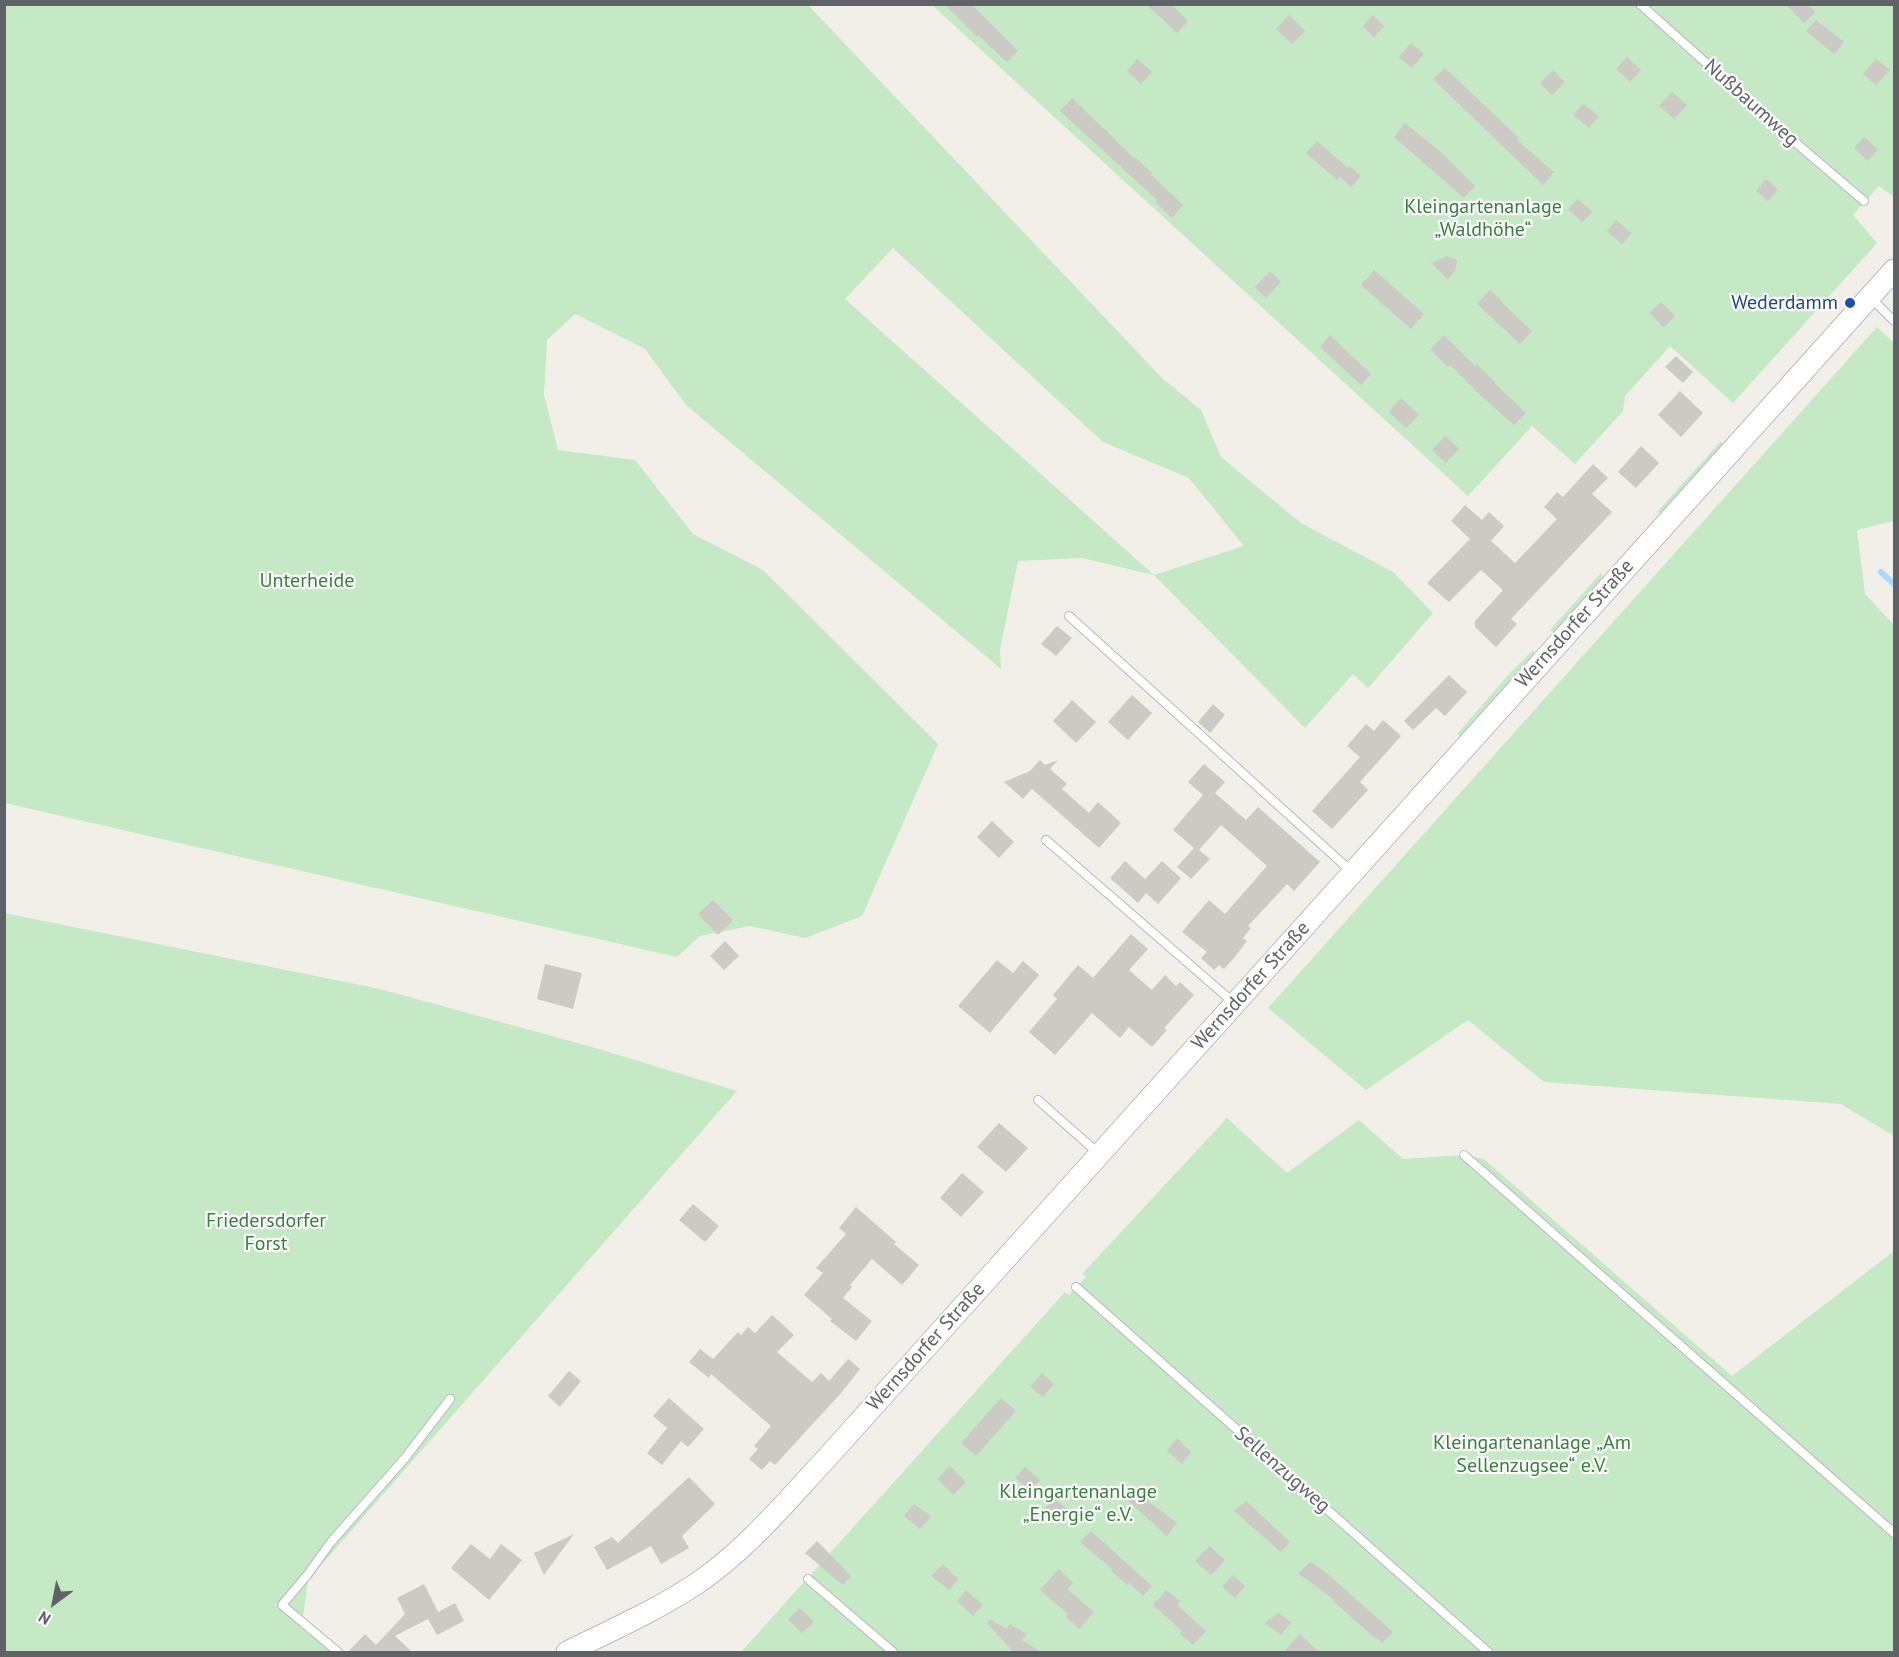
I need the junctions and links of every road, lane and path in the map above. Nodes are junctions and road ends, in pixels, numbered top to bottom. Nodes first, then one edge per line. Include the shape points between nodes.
1 (1640, 4) edge
2 (1864, 201) dead end
3 (1894, 270) edge
4 (1870, 297) junction
5 (1894, 321) edge
6 (1069, 615) dead end
7 (1046, 840) dead end
8 (1353, 873) junction
9 (1235, 1004) junction
10 (1038, 1100) dead end
11 (1099, 1154) junction
12 (1464, 1155) dead end
13 (1076, 1287) dead end
14 (450, 1399) dead end
15 (1894, 1533) edge
16 (808, 1578) dead end
17 (338, 1653) edge
18 (567, 1653) edge
19 (893, 1653) edge
20 (1488, 1653) edge

1 - 2 lane, Nußbaumweg
3 - 4 main road, Wernsdorfer Straße
4 - 5 lane
4 - 8 main road, Wernsdorfer Straße
6 - 8 lane
7 - 9 lane
8 - 9 main road, Wernsdorfer Straße
9 - 11 main road, Wernsdorfer Straße
10 - 11 lane
11 - 18 main road, Wernsdorfer Straße via 759,1531 697,1583
12 - 15 lane
13 - 20 lane, Sellenzugweg
14 - 17 lane via 282,1605
16 - 19 lane

